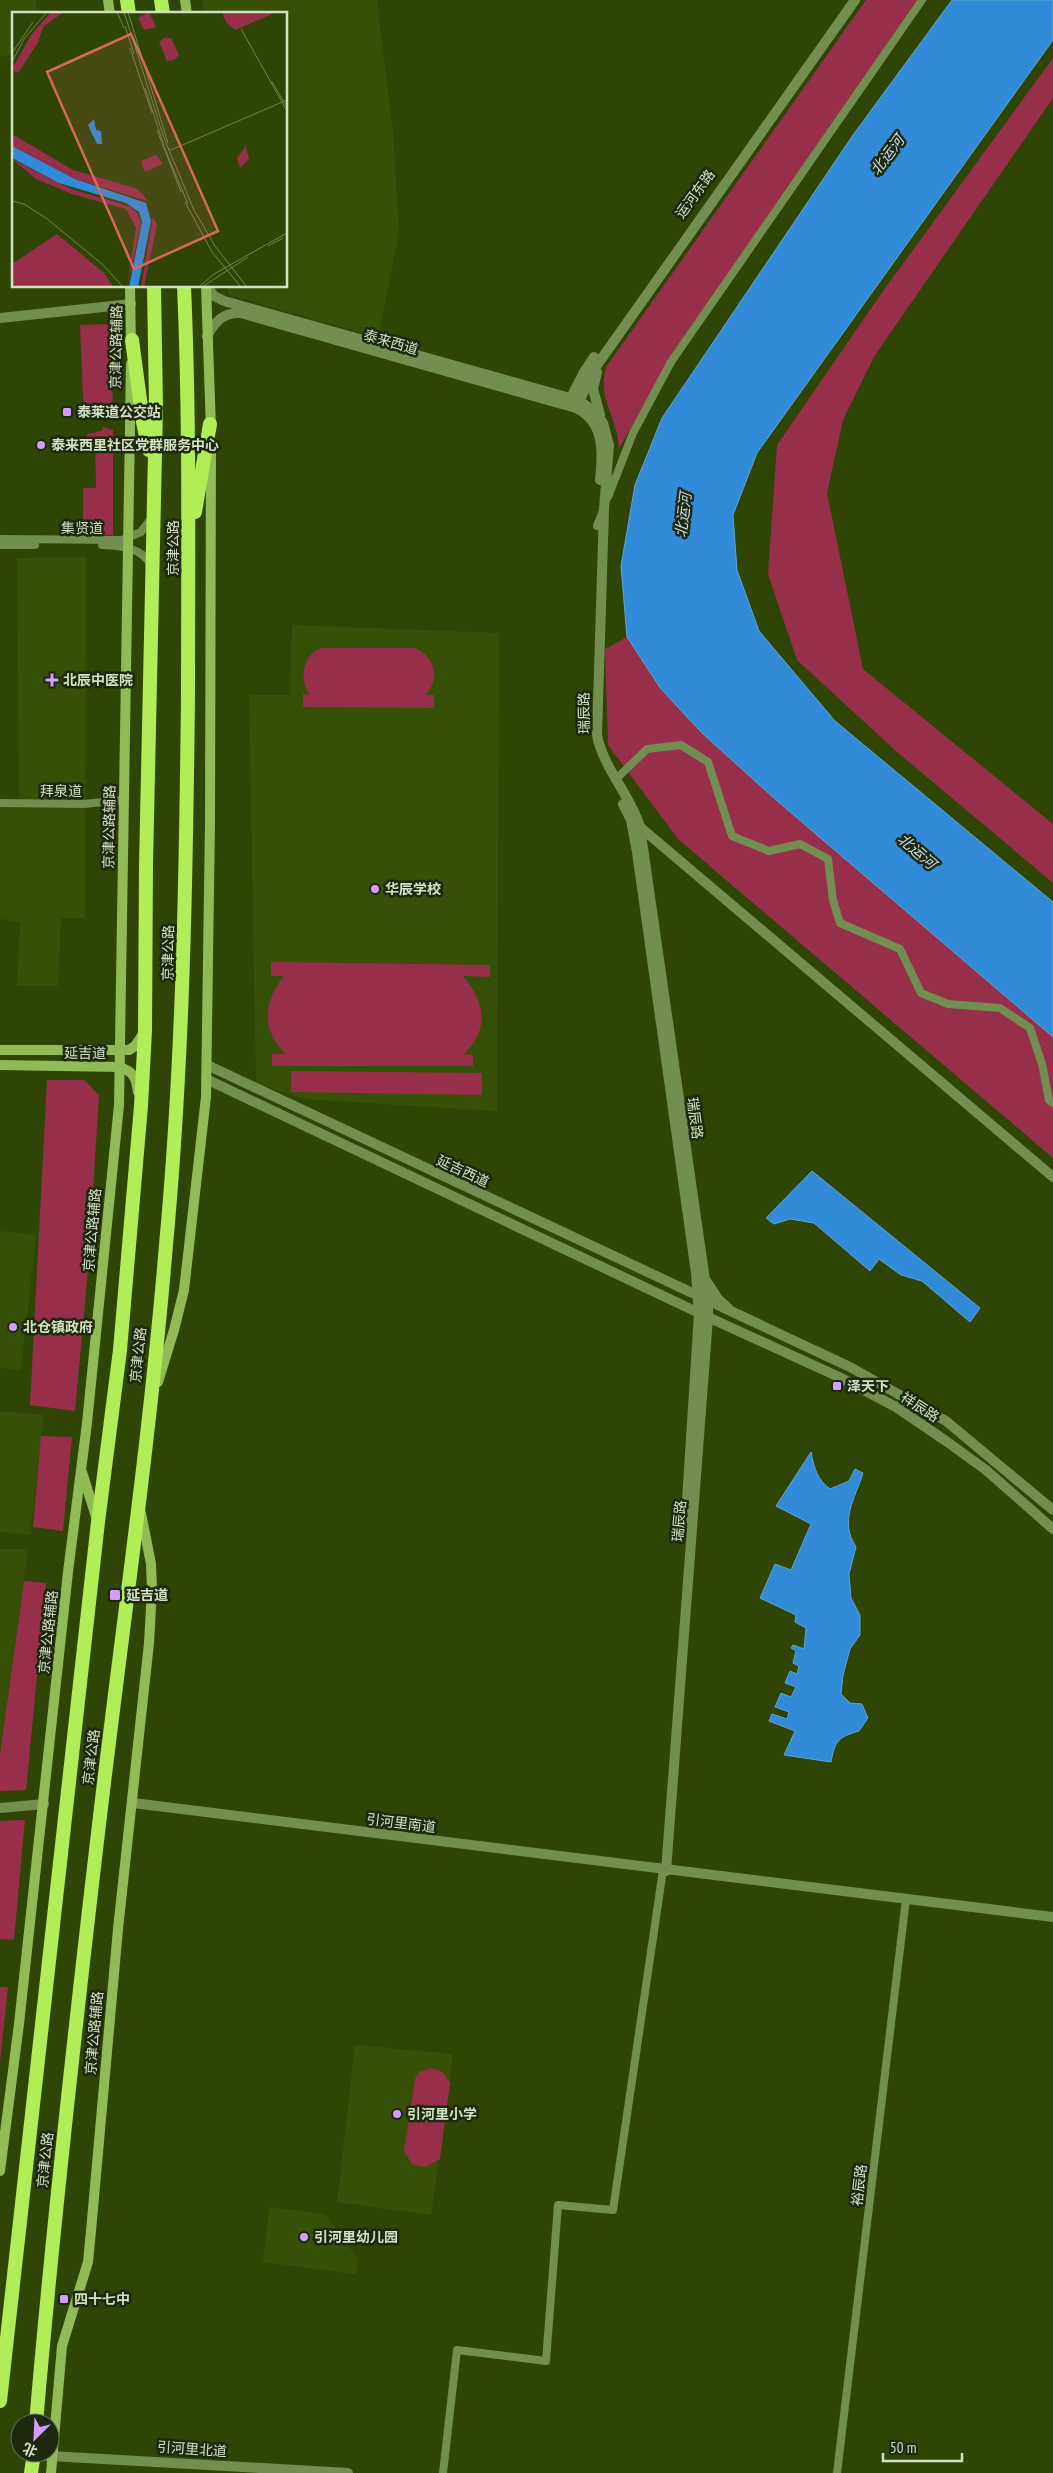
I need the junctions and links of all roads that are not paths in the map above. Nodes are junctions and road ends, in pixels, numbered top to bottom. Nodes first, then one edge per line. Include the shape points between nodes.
1 (849, 0) edge
2 (856, 0) edge
3 (922, 0) edge
4 (130, 288) edge
5 (154, 288) edge
6 (184, 288) edge
7 (206, 288) edge
8 (208, 288) edge
9 (131, 304) junction
10 (0, 318) edge
11 (207, 336) junction
12 (132, 340) junction
13 (605, 354) junction
14 (576, 402) junction
15 (603, 423) junction
16 (210, 424) junction
17 (154, 475) junction
18 (604, 509) junction
19 (153, 515) junction
20 (597, 526) junction
21 (0, 539) edge
22 (189, 540) junction
23 (128, 543) junction
24 (0, 545) edge
25 (153, 569) junction
26 (615, 780) junction
27 (123, 800) junction
28 (0, 803) edge
29 (631, 820) junction
30 (640, 827) junction
31 (145, 1031) junction
32 (0, 1050) edge
33 (120, 1051) junction
34 (0, 1065) edge
35 (207, 1065) junction
36 (120, 1067) junction
37 (206, 1079) junction
38 (1053, 1103) edge
39 (141, 1106) junction
40 (1053, 1177) edge
41 (700, 1273) junction
42 (698, 1296) junction
43 (708, 1301) junction
44 (737, 1315) junction
45 (704, 1316) junction
46 (730, 1328) junction
47 (148, 1414) junction
48 (81, 1468) junction
49 (139, 1504) junction
50 (1053, 1510) edge
51 (98, 1522) junction
52 (1053, 1529) edge
53 (133, 1803) junction
54 (44, 1804) junction
55 (0, 1808) edge
56 (663, 1870) junction
57 (906, 1899) junction
58 (1053, 1917) edge
59 (0, 2171) edge
60 (0, 2401) edge
61 (37, 2413) edge
62 (57, 2413) edge
63 (60, 2456) edge
64 (348, 2473) edge
65 (443, 2473) edge
66 (837, 2473) edge

1 - 14 street, 运河东路 via 584,372
2 - 13 street
3 - 18 street via 671,362 625,451
4 - 9 main road, 京津公路辅路
5 - 17 highway, 京津公路
6 - 22 highway, 京津公路
7 - 11 main road
8 - 14 street, 泰来西道 via 224,301
9 - 10 street
9 - 12 main road, 京津公路辅路
11 - 14 street, 泰来西道 via 217,321 228,314 241,313
11 - 16 main road
12 - 17 highway
12 - 23 main road, 京津公路辅路
13 - 14 street
13 - 15 street via 593,388
14 - 15 street, 瑞辰路 via 596,413
14 - 20 street, 瑞辰路 via 600,436 602,456
15 - 18 street, 瑞辰路 via 610,445
16 - 22 highway
16 - 35 main road
17 - 19 highway, 京津公路
18 - 20 street
18 - 26 street, 瑞辰路 via 597,724 602,754
19 - 23 street via 146,528
19 - 25 highway, 京津公路
20 - 29 street, 瑞辰路 via 590,722 600,765
21 - 23 street, 集贤道
22 - 47 highway, 京津公路 via 183,991 166,1248
23 - 24 street, 集贤道
23 - 25 street, 集贤道 via 144,556
23 - 27 main road, 京津公路辅路
25 - 31 highway, 京津公路
26 - 30 street, 瑞辰路
26 - 38 street via 647,749 680,745 708,762 732,836 769,851 800,844 828,859 833,900 840,923 900,949 921,993 948,1004 1000,1008 1030,1028 1049,1100
27 - 28 street, 拜泉道 via 84,804
27 - 33 main road, 京津公路辅路
29 - 30 street
29 - 41 street, 瑞辰路
30 - 40 street
30 - 41 street, 瑞辰路
31 - 33 main road, 延吉道 via 135,1046
31 - 39 highway, 京津公路
32 - 33 main road, 延吉道
33 - 36 main road, 京津公路辅路
34 - 36 main road, 延吉道
35 - 37 main road
35 - 42 street, 延吉西道
36 - 39 main road, 延吉道 via 134,1075
36 - 48 main road, 京津公路辅路 via 119,1104
37 - 45 street, 延吉西道
37 - 47 main road via 184,1290
39 - 51 highway, 京津公路 via 120,1350
41 - 42 street, 瑞辰路
41 - 43 street, 瑞辰路
41 - 44 street via 718,1299
42 - 43 street, 延吉西道
42 - 45 street, 瑞辰路
43 - 44 street, 祥辰路
43 - 45 street, 瑞辰路
43 - 46 street
44 - 50 street, 祥辰路 via 850,1367 946,1420
45 - 46 street, 祥辰路
45 - 56 street, 瑞辰路
46 - 52 street, 祥辰路 via 839,1377 896,1407 986,1470
47 - 49 highway, 京津公路
48 - 51 main road
48 - 54 main road, 京津公路辅路
49 - 53 main road, 京津公路辅路 via 151,1564 152,1589 150,1642
49 - 61 highway, 京津公路 via 71,2065
51 - 60 highway, 京津公路
53 - 56 street, 引河里南道
53 - 62 main road, 京津公路辅路 via 118,1929 90,2246 81,2288 62,2346
54 - 55 street
54 - 59 main road, 京津公路辅路
56 - 57 street, 引河里南道
56 - 65 street via 613,2210 558,2205 546,2361 457,2350
57 - 58 street, 引河里南道
57 - 66 street, 裕辰路
63 - 64 street, 引河里北道

